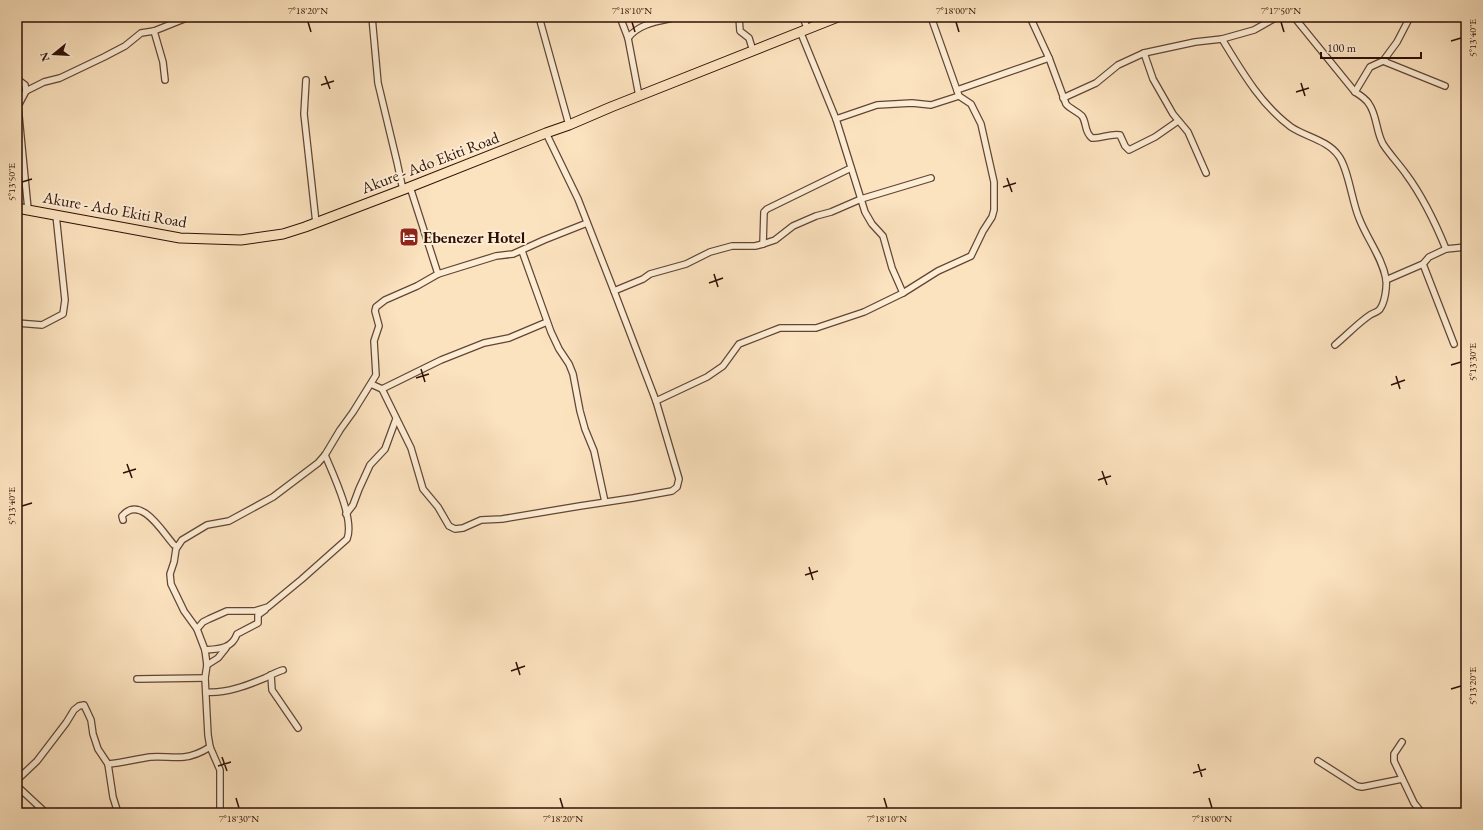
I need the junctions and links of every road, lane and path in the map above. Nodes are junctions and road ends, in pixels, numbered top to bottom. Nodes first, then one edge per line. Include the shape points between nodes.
1 (20, 17) edge
2 (189, 17) edge
3 (372, 17) edge
4 (539, 17) edge
5 (620, 17) edge
6 (739, 17) edge
7 (803, 17) edge
8 (838, 17) edge
9 (931, 17) edge
10 (1030, 17) edge
11 (1277, 17) edge
12 (1294, 17) edge
13 (1410, 17) edge
14 (17, 19) edge
15 (669, 19) dead end
16 (803, 30) junction
17 (154, 31) junction
18 (628, 38) junction
19 (1222, 39) junction
20 (753, 51) junction
21 (1144, 52) junction
22 (1049, 58) junction
23 (1383, 61) junction
24 (17, 79) edge
25 (165, 80) dead end
26 (306, 80) dead end
27 (1445, 86) dead end
28 (26, 91) junction
29 (1355, 92) junction
30 (958, 93) junction
31 (638, 96) junction
32 (1063, 98) junction
33 (836, 119) junction
34 (1178, 121) junction
35 (569, 125) junction
36 (546, 133) junction
37 (851, 168) junction
38 (1206, 173) dead end
39 (931, 178) dead end
40 (406, 189) junction
41 (861, 199) junction
42 (17, 208) edge
43 (28, 209) junction
44 (56, 215) junction
45 (316, 223) junction
46 (587, 223) junction
47 (763, 244) junction
48 (1466, 247) edge
49 (1446, 249) junction
50 (522, 251) junction
51 (1423, 264) junction
52 (438, 274) junction
53 (1386, 280) junction
54 (614, 291) junction
55 (903, 293) junction
56 (547, 322) junction
57 (17, 323) edge
58 (1454, 344) dead end
59 (1335, 345) dead end
60 (371, 384) junction
61 (382, 389) junction
62 (656, 401) junction
63 (396, 419) junction
64 (325, 455) junction
65 (606, 502) junction
66 (346, 514) junction
67 (122, 520) dead end
68 (177, 546) junction
69 (268, 607) junction
70 (197, 629) junction
71 (226, 648) junction
72 (205, 650) junction
73 (207, 665) junction
74 (283, 670) dead end
75 (271, 675) junction
76 (137, 678) dead end
77 (205, 678) junction
78 (206, 692) junction
79 (298, 728) dead end
80 (1402, 742) dead end
81 (210, 747) junction
82 (1318, 761) dead end
83 (108, 764) junction
84 (17, 780) edge
85 (1402, 780) junction
86 (17, 786) edge
87 (46, 813) edge
88 (118, 813) edge
89 (221, 813) edge
90 (1422, 813) edge

1 - 14 street
2 - 17 street
3 - 40 street via 378,83
4 - 35 street
5 - 18 street
6 - 20 street via 740,31 749,38
7 - 16 street
8 - 16 main road, Akure - Ado Ekiti Road
9 - 30 street
10 - 22 street
11 - 19 street via 1254,30
12 - 29 street
13 - 23 street
15 - 18 street via 642,26
16 - 20 main road, Akure - Ado Ekiti Road
16 - 33 street
17 - 25 street
17 - 28 street via 141,33 125,46 104,57
18 - 31 street
19 - 21 street
19 - 53 street via 1260,97 1280,119 1329,147 1338,155 1343,164 1358,218 1379,257
20 - 31 main road, Akure - Ado Ekiti Road
21 - 32 street via 1118,65 1096,83
21 - 34 street via 1154,80
22 - 30 street
22 - 32 street
23 - 27 street
23 - 29 street via 1370,67
24 - 28 street via 25,85
26 - 45 street via 304,114
28 - 43 street via 18,106
29 - 49 street via 1370,104 1383,144 1422,198
30 - 33 street via 932,105 877,105
30 - 55 street via 971,104 980,124 994,182 992,218 971,256 938,270
31 - 35 main road, Akure - Ado Ekiti Road
32 - 34 street via 1069,108 1082,116 1089,136 1096,138 1120,135 1129,150 1155,137
33 - 37 street
34 - 38 street via 1188,132
35 - 36 main road, Akure - Ado Ekiti Road
36 - 40 main road, Akure - Ado Ekiti Road
36 - 46 street
37 - 41 street
37 - 47 street via 767,209 764,212
39 - 41 street
40 - 45 main road, Akure - Ado Ekiti Road
40 - 52 street
41 - 47 street via 793,226 775,240
41 - 55 street via 868,219 883,236 892,268
42 - 43 main road, Akure - Ado Ekiti Road
43 - 44 main road, Akure - Ado Ekiti Road
44 - 45 main road, Akure - Ado Ekiti Road via 180,238 241,240 283,234
44 - 57 street via 64,285 63,314 42,325
46 - 50 street
46 - 54 street
47 - 54 street via 732,246 710,252 686,264 650,274
48 - 49 street
49 - 51 street via 1428,257
50 - 52 street via 496,256
50 - 56 street
51 - 53 street
51 - 58 street
52 - 60 street via 376,307 376,371
53 - 59 street via 1380,310 1370,315
54 - 62 street
55 - 62 street via 864,312 816,328 780,328 742,342 723,366 707,377
56 - 61 street via 509,338 484,343 442,360
56 - 65 street via 573,374 580,411 594,450
60 - 61 street
60 - 64 street
61 - 63 street
62 - 65 street via 679,479 678,487 663,493
63 - 65 street via 411,448 423,489 452,528 463,528 481,520 502,519
63 - 66 street via 385,449 370,465 353,505
64 - 66 street
64 - 68 street via 318,464 273,497 229,521 207,524
66 - 69 street via 349,531 347,539
67 - 68 street via 126,512 141,510 151,517
68 - 70 street via 170,580 182,607
69 - 70 street via 250,612 226,611 209,618
69 - 71 street via 258,615 258,623 237,634
70 - 72 street
71 - 72 street
71 - 73 street via 218,658
72 - 73 street
73 - 77 street
74 - 75 street
75 - 78 street via 226,691
75 - 79 street via 272,690
76 - 77 street
77 - 78 street
78 - 81 street
80 - 85 street via 1393,757
81 - 83 street via 184,757 153,757
81 - 89 street via 220,770
82 - 85 street via 1357,786
83 - 84 street via 98,749 84,705 74,710 37,761
83 - 88 street
85 - 90 street
86 - 87 street

